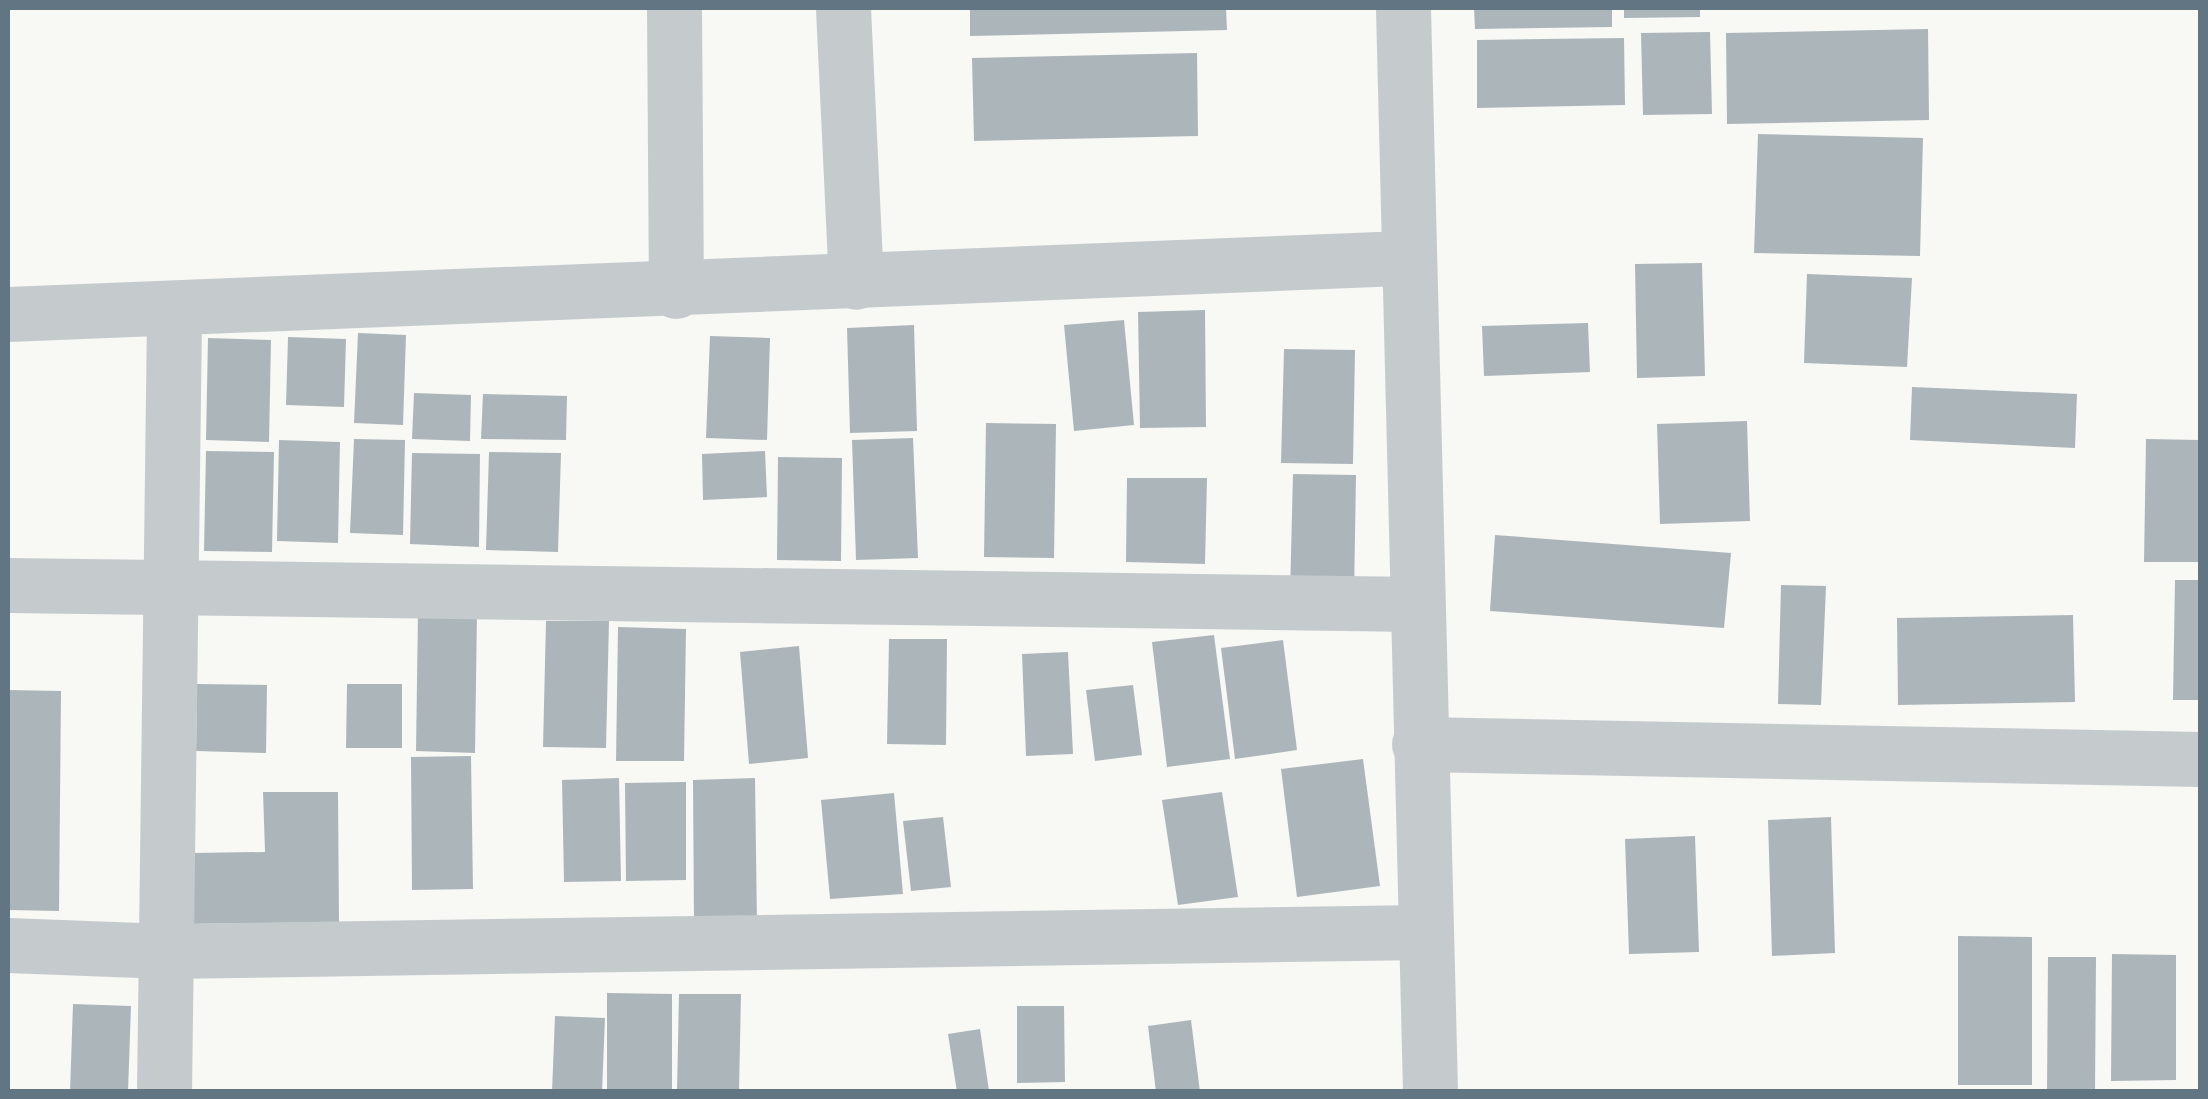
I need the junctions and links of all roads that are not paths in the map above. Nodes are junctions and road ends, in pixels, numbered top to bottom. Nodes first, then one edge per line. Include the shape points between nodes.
1 (674, 8) edge
2 (844, 8) edge
3 (1404, 8) edge
4 (1405, 258) junction
5 (856, 282) junction
6 (676, 291) junction
7 (8, 314) edge
8 (174, 314) junction
9 (8, 585) edge
10 (168, 587) junction
11 (1416, 604) junction
12 (1419, 744) junction
13 (2200, 759) edge
14 (1422, 932) junction
15 (8, 945) edge
16 (166, 951) junction
17 (164, 1092) edge
18 (1430, 1092) edge

1 - 6 street
2 - 5 street
3 - 4 street
4 - 5 street
4 - 11 street
5 - 6 street
6 - 8 street
7 - 8 street
8 - 10 street
9 - 10 street
10 - 11 street
10 - 16 street
11 - 12 street
12 - 13 street
12 - 14 street
14 - 16 street
14 - 18 street
15 - 16 street
16 - 17 street

